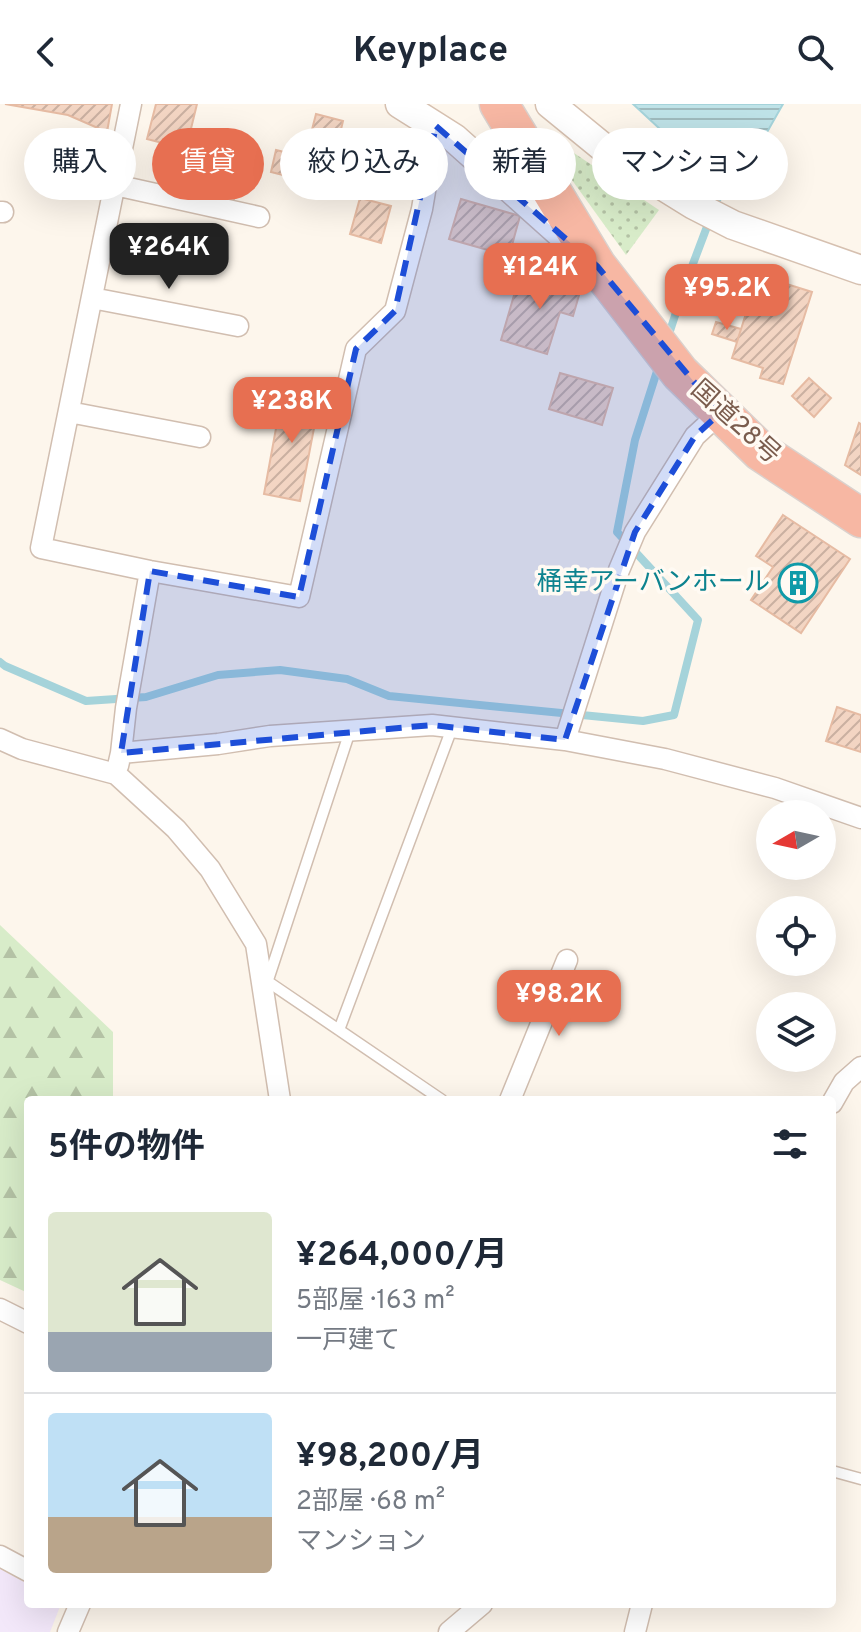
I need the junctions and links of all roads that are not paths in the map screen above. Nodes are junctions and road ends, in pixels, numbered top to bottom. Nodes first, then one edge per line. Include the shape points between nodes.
1 (131, 104) edge
2 (400, 104) edge
3 (499, 104) edge
4 (550, 104) edge
5 (436, 126) junction
6 (126, 128) edge
7 (136, 190) edge
8 (112, 200) edge
9 (259, 217) dead end
10 (597, 266) junction
11 (861, 270) edge
12 (92, 298) junction
13 (238, 326) dead end
14 (69, 412) junction
15 (720, 413) junction
16 (200, 437) dead end
17 (861, 518) edge
18 (150, 571) junction
19 (452, 728) junction
20 (350, 731) junction
21 (0, 739) edge
22 (565, 740) junction
23 (121, 753) junction
24 (116, 774) junction
25 (861, 818) edge
26 (567, 960) dead end
27 (265, 987) junction
28 (339, 1030) junction
29 (861, 1067) edge
30 (279, 1096) edge
31 (435, 1096) edge
32 (512, 1096) edge
33 (836, 1096) edge
34 (0, 1309) edge
35 (24, 1321) edge
36 (836, 1472) edge
37 (861, 1479) edge
38 (0, 1556) edge
39 (24, 1569) edge
40 (78, 1608) edge
41 (477, 1608) edge
42 (641, 1608) edge
43 (68, 1632) edge
44 (449, 1632) edge
45 (635, 1632) edge

1 - 6 street
2 - 5 street
3 - 10 highway, 国道28号
4 - 11 street via 610,153 694,205 733,225
5 - 10 street
5 - 18 street via 422,209 395,311 356,349 299,597
7 - 9 street
8 - 12 street
10 - 15 highway, 国道28号 via 680,373
12 - 13 street
12 - 14 street
14 - 16 street
14 - 18 street via 41,548
15 - 17 highway, 国道28号 via 761,452
15 - 22 street via 695,436 635,532
18 - 23 street
19 - 20 street
19 - 22 street
19 - 28 lane
20 - 23 street
20 - 27 lane
21 - 24 street
22 - 25 street via 665,759
23 - 24 street
24 - 27 street via 210,869 256,944
26 - 32 street
27 - 28 lane
27 - 30 street
28 - 31 lane
29 - 33 street
34 - 35 street
36 - 37 lane
38 - 39 street
40 - 43 street
41 - 44 street
42 - 45 street

